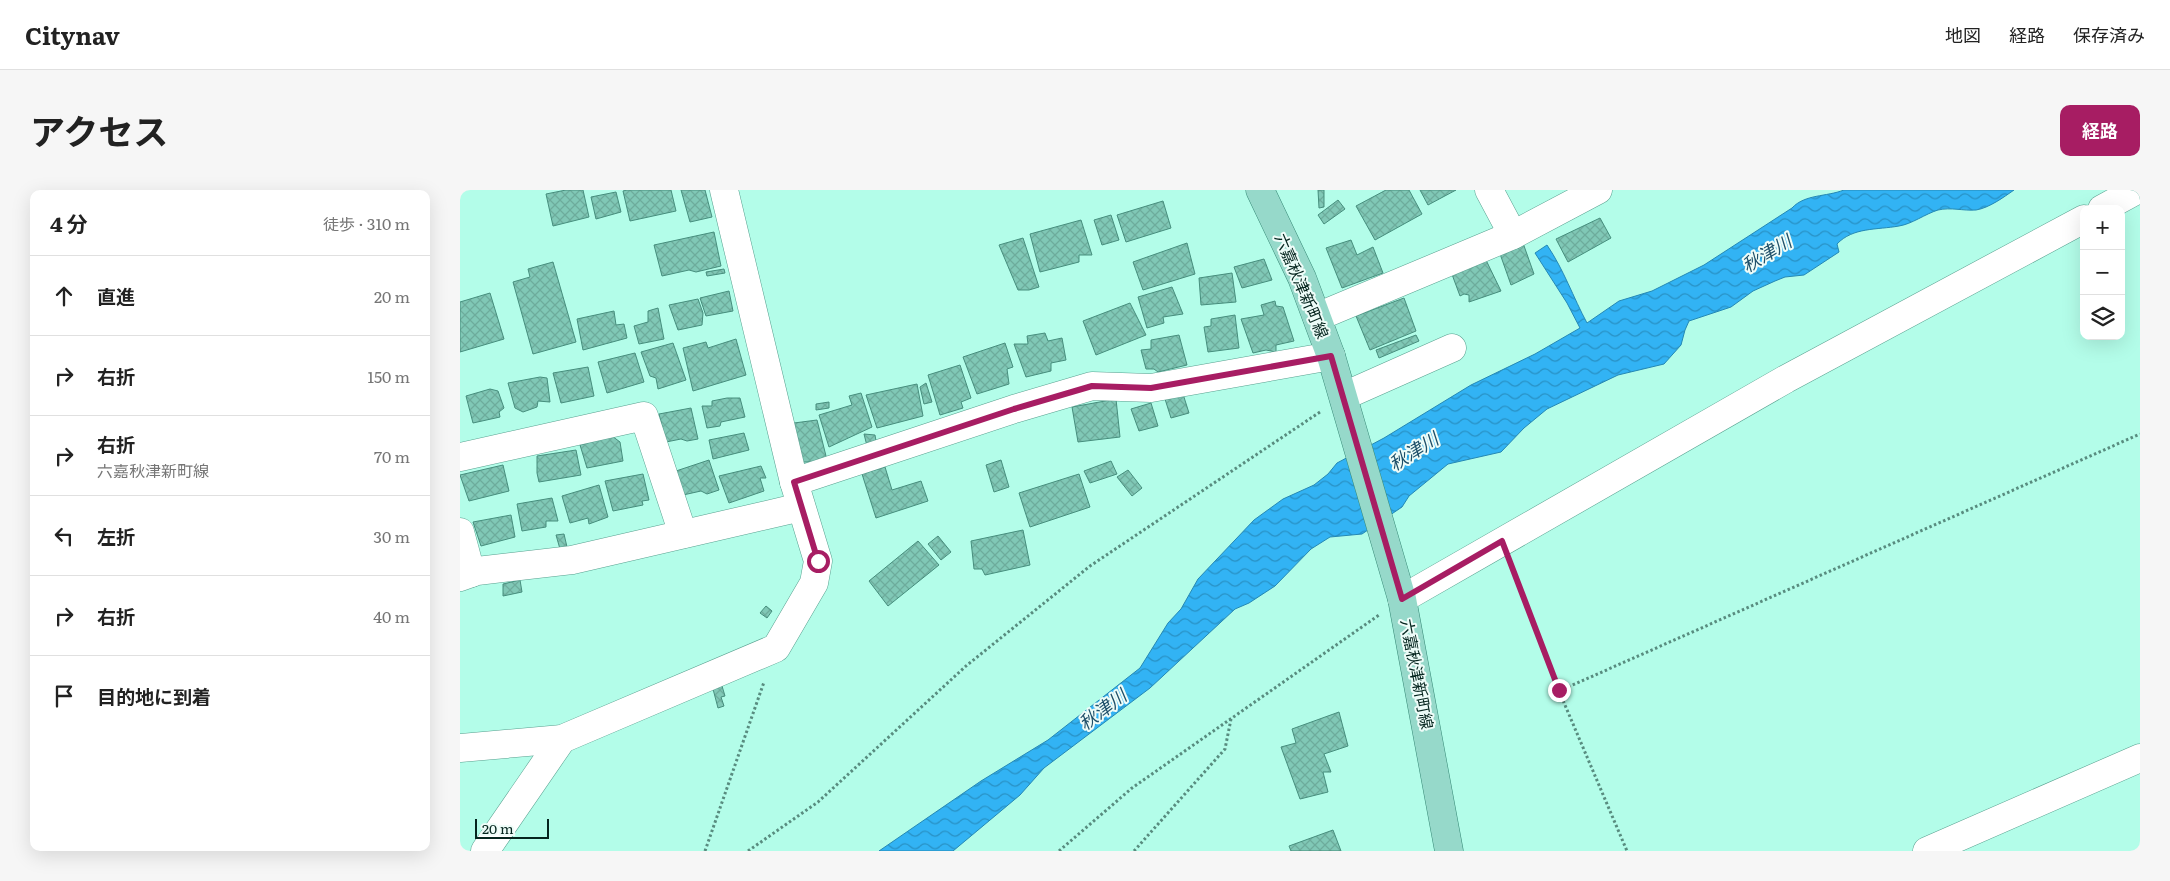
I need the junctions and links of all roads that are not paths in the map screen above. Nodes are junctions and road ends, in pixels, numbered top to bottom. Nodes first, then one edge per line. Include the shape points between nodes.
1 (724, 190) edge
2 (1260, 190) edge
3 (1489, 190) edge
4 (1598, 190) edge
5 (2137, 190) edge
6 (2109, 205) edge
7 (2080, 221) edge
8 (1513, 234) junction
9 (1317, 317) junction
10 (1452, 348) dead end
11 (1331, 356) junction
12 (1344, 396) junction
13 (469, 455) edge
14 (797, 495) junction
15 (460, 532) edge
16 (683, 534) junction
17 (466, 575) edge
18 (1402, 599) junction
19 (562, 739) junction
20 (460, 748) edge
21 (2140, 758) edge
22 (485, 851) edge
23 (1449, 851) edge
24 (1927, 851) edge

1 - 14 street
2 - 9 main road, 六嘉秋津新町線
3 - 8 street
4 - 8 street
5 - 6 street
7 - 18 street via 1786,379
8 - 9 street
9 - 11 main road, 六嘉秋津新町線
10 - 12 street
11 - 12 main road, 六嘉秋津新町線
11 - 14 street via 1151,388 1092,386 1014,409
12 - 18 main road, 六嘉秋津新町線
13 - 16 street via 644,416
14 - 16 street
14 - 19 street via 818,561 814,583 776,648
15 - 17 street
16 - 17 street via 572,560
18 - 23 main road, 六嘉秋津新町線
19 - 20 street
19 - 22 street
21 - 24 street

